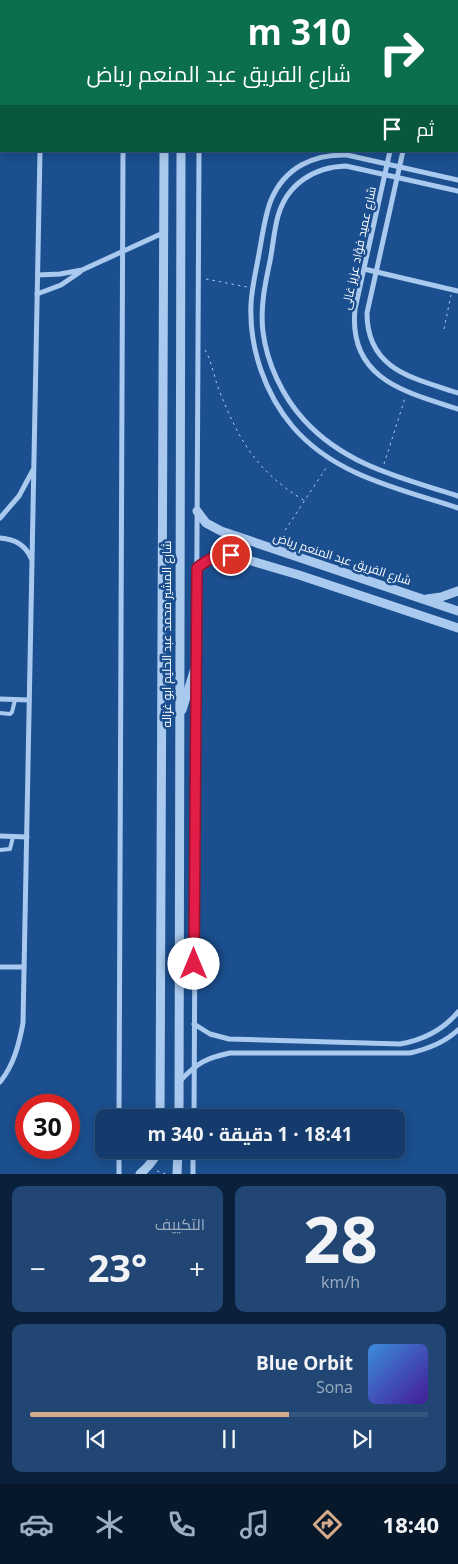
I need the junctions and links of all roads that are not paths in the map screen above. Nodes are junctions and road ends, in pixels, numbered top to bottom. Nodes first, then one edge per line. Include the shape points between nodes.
1 (40, 152) edge
2 (123, 152) edge
3 (164, 152) edge
4 (181, 152) edge
5 (199, 152) edge
6 (390, 152) edge
7 (403, 152) edge
8 (387, 163) junction
9 (400, 166) junction
10 (385, 175) junction
11 (397, 178) junction
12 (458, 180) edge
13 (458, 191) edge
14 (164, 233) junction
15 (122, 252) junction
16 (364, 269) junction
17 (82, 270) junction
18 (376, 272) junction
19 (38, 275) junction
20 (458, 291) edge
21 (37, 294) junction
22 (458, 393) edge
23 (458, 409) edge
24 (35, 467) junction
25 (458, 496) edge
26 (458, 508) edge
27 (197, 511) junction
28 (0, 518) edge
29 (0, 538) edge
30 (304, 559) junction
31 (32, 561) junction
32 (197, 568) junction
33 (299, 575) junction
34 (458, 591) edge
35 (424, 599) junction
36 (458, 611) edge
37 (458, 628) edge
38 (196, 665) junction
39 (0, 699) edge
40 (15, 700) junction
41 (29, 700) junction
42 (0, 713) edge
43 (180, 719) junction
44 (161, 786) junction
45 (179, 786) junction
46 (0, 836) edge
47 (13, 837) junction
48 (27, 838) junction
49 (0, 850) edge
50 (0, 967) edge
51 (24, 968) junction
52 (458, 1012) edge
53 (194, 1024) junction
54 (445, 1025) junction
55 (458, 1030) edge
56 (453, 1035) junction
57 (194, 1066) junction
58 (180, 1081) junction
59 (0, 1082) edge
60 (119, 1109) edge
61 (160, 1109) edge
62 (179, 1109) edge
63 (194, 1109) edge
64 (119, 1159) edge
65 (154, 1159) edge
66 (178, 1159) edge
67 (194, 1159) edge
68 (119, 1174) edge
69 (140, 1174) edge
70 (178, 1174) edge
71 (193, 1174) edge

1 - 19 street
2 - 15 street
3 - 14 street, شارع المشير محمد عبد الحليم ابو غزاله
4 - 43 street, شارع المشير محمد عبد الحليم ابو غزاله
5 - 27 street
6 - 8 street, شارع عميد فؤاد عزيز غالى
7 - 9 street, شارع عميد فؤاد عزيز غالى
8 - 9 street
8 - 10 street, شارع عميد فؤاد عزيز غالى
8 - 26 street via 347,155 318,157 283,180 267,212 253,289 252,334 270,390 292,426 307,442 332,460 368,478
9 - 11 street, شارع عميد فؤاد عزيز غالى
9 - 12 street
10 - 11 street
10 - 16 street, شارع عميد فؤاد عزيز غالى
10 - 25 street via 334,166 310,174 292,190 278,216 264,291 262,318 266,346 280,385 303,419 317,433 366,465
11 - 13 street
11 - 18 street, شارع عميد فؤاد عزيز غالى
14 - 15 street
14 - 44 street, شارع المشير محمد عبد الحليم ابو غزاله
15 - 17 street
15 - 60 street
16 - 18 street
16 - 23 street, شارع عميد فؤاد عزيز غالى via 354,324 359,347 372,368 389,384
17 - 19 street
17 - 21 street via 61,285
18 - 20 street
18 - 22 street, شارع عميد فؤاد عزيز غالى via 367,328 378,353 398,371
19 - 21 street
21 - 24 street
24 - 28 street via 19,496
24 - 31 street
27 - 30 street, شارع الفريق عبد المنعم رياض via 206,523 216,529
27 - 32 street
29 - 31 street via 20,543
30 - 33 street
30 - 35 street, شارع الفريق عبد المنعم رياض
31 - 41 street
32 - 33 street via 222,554
32 - 38 street
33 - 37 street
34 - 35 street
35 - 36 street, شارع الفريق عبد المنعم رياض
38 - 43 street
38 - 53 street
39 - 40 street
40 - 41 street
40 - 42 lane via 10,714
41 - 48 street
43 - 45 street, شارع المشير محمد عبد الحليم ابو غزاله
44 - 45 street
44 - 61 street, شارع المشير محمد عبد الحليم ابو غزاله
45 - 58 street, شارع المشير محمد عبد الحليم ابو غزاله
46 - 47 street
47 - 48 street
47 - 49 lane via 10,849
48 - 51 street
50 - 51 street
51 - 59 street via 23,1023 13,1060
52 - 54 street
53 - 54 street via 210,1034 229,1039 400,1044 424,1038
53 - 57 street
54 - 56 street
55 - 56 street
56 - 57 street via 432,1047 410,1053 230,1053
57 - 58 street
57 - 63 street
58 - 62 street, شارع المشير محمد عبد الحليم ابو غزاله
64 - 68 street
65 - 69 street
66 - 70 street
67 - 71 street

